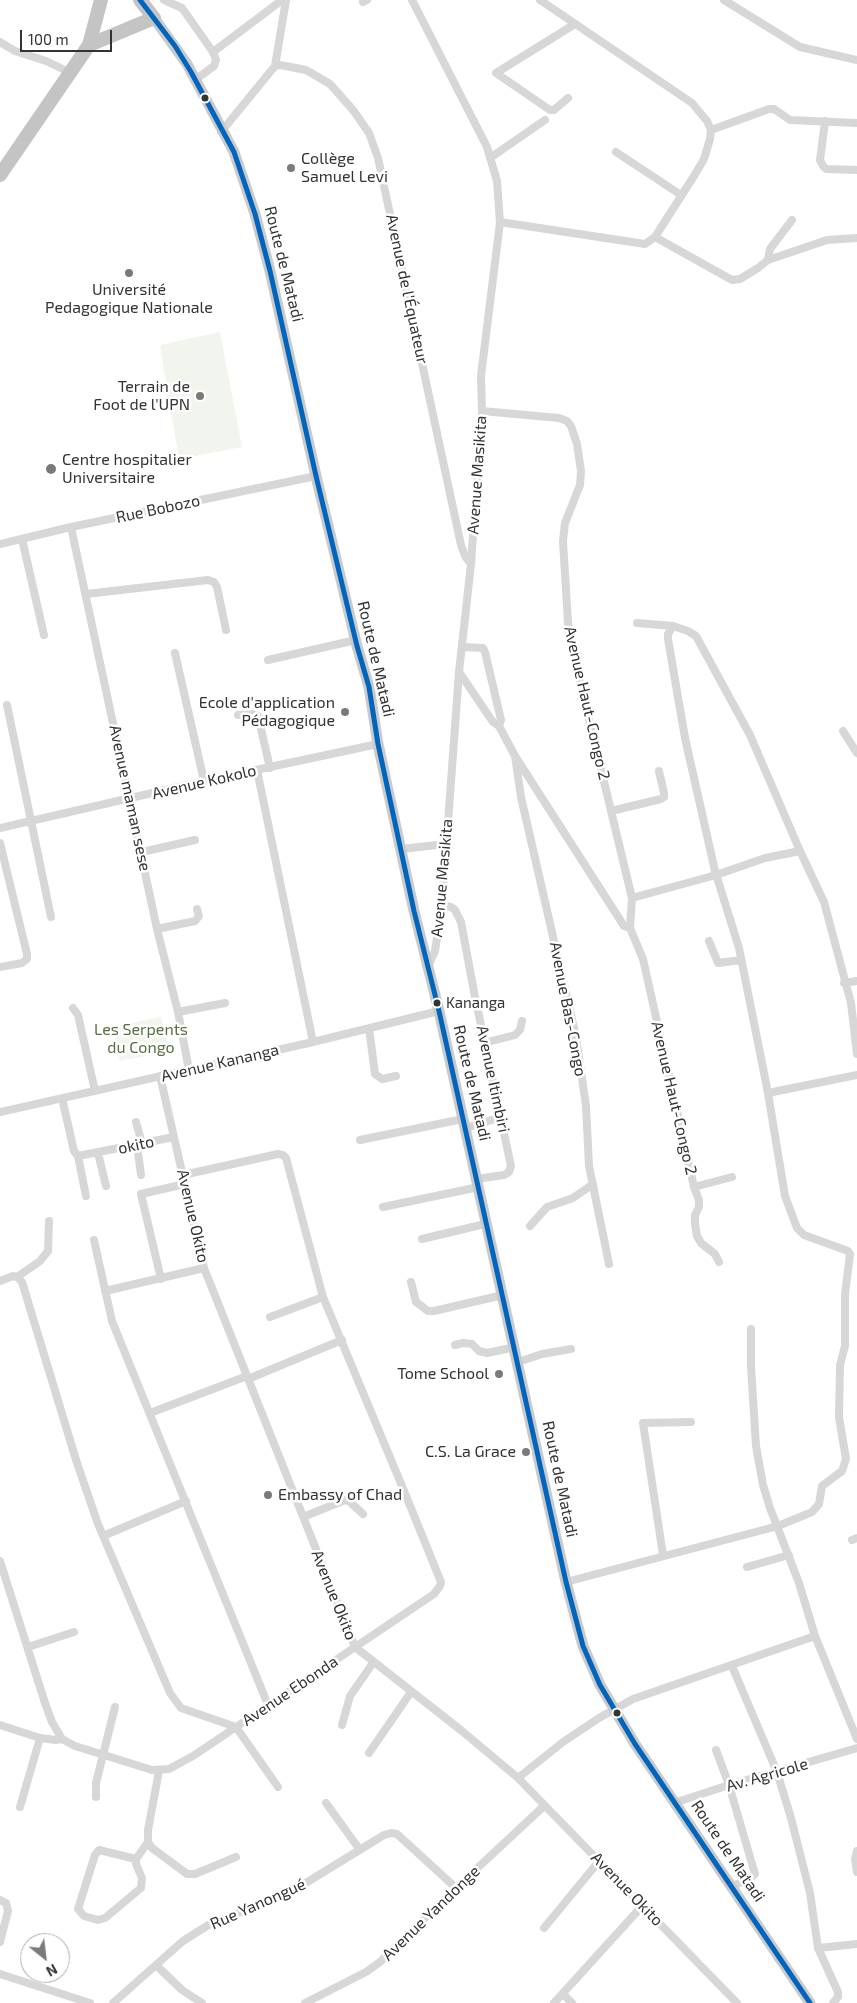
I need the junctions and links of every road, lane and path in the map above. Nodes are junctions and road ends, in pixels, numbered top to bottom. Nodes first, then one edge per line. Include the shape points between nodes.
1 (101, 0) edge
2 (140, 0) edge
3 (164, 0) edge
4 (282, 0) edge
5 (286, 0) edge
6 (412, 0) edge
7 (540, 0) edge
8 (724, 0) edge
9 (154, 18) junction
10 (575, 24) junction
11 (0, 42) edge
12 (89, 44) junction
13 (213, 52) junction
14 (857, 60) edge
15 (275, 66) junction
16 (71, 73) junction
17 (195, 80) junction
18 (568, 98) dead end
19 (545, 120) dead end
20 (826, 122) junction
21 (857, 123) edge
22 (711, 130) junction
23 (221, 132) junction
24 (616, 152) dead end
25 (490, 158) junction
26 (857, 170) edge
27 (0, 175) edge
28 (681, 195) junction
29 (792, 220) dead end
30 (500, 222) junction
31 (655, 237) junction
32 (857, 238) edge
33 (768, 260) junction
34 (482, 411) junction
35 (316, 476) junction
36 (71, 527) junction
37 (22, 539) junction
38 (0, 544) edge
39 (472, 564) junction
40 (86, 594) junction
41 (637, 623) dead end
42 (673, 626) junction
43 (226, 630) dead end
44 (44, 635) dead end
45 (356, 640) junction
46 (462, 647) junction
47 (176, 653) dead end
48 (268, 660) dead end
49 (459, 672) junction
50 (7, 705) dead end
51 (238, 716) dead end
52 (499, 726) junction
53 (843, 730) dead end
54 (378, 744) junction
55 (857, 753) edge
56 (515, 756) junction
57 (270, 768) junction
58 (257, 770) junction
59 (658, 771) dead end
60 (204, 781) junction
61 (130, 799) junction
62 (611, 811) junction
63 (32, 821) junction
64 (0, 828) edge
65 (196, 840) dead end
66 (0, 843) edge
67 (446, 844) junction
68 (402, 849) junction
69 (800, 851) junction
70 (142, 852) junction
71 (716, 874) junction
72 (632, 898) junction
73 (442, 905) junction
74 (197, 908) dead end
75 (51, 917) dead end
76 (630, 928) junction
77 (157, 929) junction
78 (709, 941) dead end
79 (741, 960) junction
80 (0, 967) edge
81 (428, 967) junction
82 (857, 981) edge
83 (844, 983) junction
84 (225, 1003) dead end
85 (73, 1008) dead end
86 (439, 1011) junction
87 (178, 1012) junction
88 (522, 1022) dead end
89 (369, 1028) junction
90 (313, 1042) junction
91 (484, 1043) junction
92 (857, 1054) edge
93 (188, 1070) junction
94 (857, 1075) edge
95 (160, 1076) junction
96 (396, 1076) dead end
97 (95, 1091) junction
98 (768, 1093) junction
99 (62, 1098) junction
100 (0, 1112) edge
101 (501, 1117) junction
102 (136, 1122) dead end
103 (465, 1124) junction
104 (174, 1137) junction
105 (360, 1140) dead end
106 (140, 1145) junction
107 (98, 1153) junction
108 (78, 1156) junction
109 (141, 1175) dead end
110 (184, 1175) junction
111 (732, 1177) dead end
112 (478, 1183) junction
113 (186, 1184) junction
114 (592, 1184) junction
115 (106, 1186) dead end
116 (694, 1187) junction
117 (86, 1196) dead end
118 (383, 1207) dead end
119 (49, 1221) dead end
120 (485, 1224) junction
121 (530, 1226) dead end
122 (422, 1239) dead end
123 (94, 1240) dead end
124 (719, 1262) dead end
125 (609, 1264) dead end
126 (204, 1268) junction
127 (17, 1277) junction
128 (161, 1279) junction
129 (0, 1280) edge
130 (411, 1282) dead end
131 (105, 1291) junction
132 (503, 1296) junction
133 (323, 1297) junction
134 (270, 1317) dead end
135 (751, 1329) dead end
136 (342, 1340) junction
137 (455, 1345) dead end
138 (515, 1347) junction
139 (571, 1349) dead end
140 (518, 1362) junction
141 (247, 1377) junction
142 (150, 1413) junction
143 (691, 1422) dead end
144 (186, 1501) junction
145 (363, 1514) dead end
146 (303, 1517) junction
147 (778, 1526) junction
148 (103, 1536) junction
149 (663, 1555) junction
150 (789, 1555) junction
151 (0, 1561) edge
152 (747, 1567) dead end
153 (566, 1582) junction
154 (74, 1632) dead end
155 (815, 1636) junction
156 (28, 1647) junction
157 (355, 1647) junction
158 (373, 1663) junction
159 (732, 1666) junction
160 (411, 1692) junction
161 (268, 1705) junction
162 (115, 1707) dead end
163 (614, 1709) junction
164 (0, 1725) edge
165 (342, 1725) dead end
166 (236, 1727) junction
167 (40, 1738) junction
168 (62, 1739) junction
169 (857, 1739) edge
170 (857, 1748) edge
171 (716, 1750) dead end
172 (369, 1753) dead end
173 (102, 1755) junction
174 (159, 1771) junction
175 (777, 1772) junction
176 (518, 1778) junction
177 (729, 1785) junction
178 (278, 1787) dead end
179 (96, 1797) dead end
180 (676, 1802) junction
181 (326, 1803) dead end
182 (20, 1806) dead end
183 (544, 1806) junction
184 (148, 1842) junction
185 (360, 1850) junction
186 (857, 1852) edge
187 (236, 1857) dead end
188 (136, 1859) junction
189 (600, 1860) junction
190 (857, 1872) edge
191 (732, 1886) junction
192 (456, 1888) junction
193 (0, 1900) edge
194 (643, 1905) junction
195 (544, 1928) dead end
196 (0, 1942) edge
197 (857, 1944) edge
198 (818, 1948) junction
199 (157, 1966) junction
200 (0, 1974) edge
201 (562, 1994) junction
202 (90, 2003) edge
203 (113, 2003) edge
204 (202, 2003) edge
205 (305, 2003) edge
206 (554, 2003) edge
207 (572, 2003) edge
208 (737, 2003) edge
209 (810, 2003) edge
210 (833, 2003) edge

1 - 12 highway
2 - 9 highway
3 - 13 street via 182,8
4 - 13 street
5 - 15 street
6 - 25 street, Avenue Masikita
7 - 10 street
8 - 14 street via 800,47
9 - 12 highway
9 - 17 main road, Route de Matadi
10 - 18 street via 496,73 547,109 554,110
10 - 22 street via 692,103
11 - 16 street
12 - 16 highway
13 - 17 street via 216,63
15 - 23 street
15 - 39 street, Avenue de l'Équateur via 306,70 330,84 369,133 380,168 461,545
16 - 27 highway
17 - 23 main road, Route de Matadi
19 - 25 street
20 - 21 street
20 - 22 street via 790,120 769,109
20 - 26 street via 820,160 823,166
22 - 28 street via 704,159
23 - 35 main road, Route de Matadi via 234,152 258,224
24 - 28 street
25 - 30 street, Avenue Masikita
28 - 31 street
29 - 33 street via 770,249
30 - 31 street via 645,244
30 - 34 street, Avenue Masikita via 481,376
31 - 33 street via 732,280 740,279
32 - 33 street via 827,240
34 - 39 street, Avenue Masikita
34 - 62 street, Avenue Haut-Congo 2 via 559,418 571,426 577,444 580,485 563,541 568,623
35 - 36 street, Rue Bobozo
35 - 45 main road, Route de Matadi
36 - 37 street, Rue Bobozo
36 - 40 street, Avenue maman sese
37 - 38 street, Rue Bobozo
37 - 44 street
39 - 46 street, Avenue Masikita
40 - 43 street via 208,580 217,587
40 - 61 street, Avenue maman sese
41 - 42 street
42 - 69 street via 688,631 700,642 750,734
42 - 71 street via 668,639 674,682
45 - 48 street
45 - 54 main road, Route de Matadi
46 - 49 street, Avenue Masikita
46 - 52 street via 483,648 485,652 501,720
47 - 60 street
49 - 52 street
49 - 67 street, Avenue Masikita
50 - 63 street
51 - 57 street via 258,716
52 - 56 street
53 - 55 street
54 - 57 street, Avenue Kokolo
54 - 68 main road, Route de Matadi
56 - 76 street via 624,926
56 - 114 street, Avenue Bas-Congo via 520,797 576,1037
57 - 58 street, Avenue Kokolo
58 - 60 street, Avenue Kokolo
58 - 90 street
59 - 62 street via 664,797
60 - 61 street, Avenue Kokolo
61 - 63 street, Avenue Kokolo
61 - 70 street, Avenue maman sese
62 - 72 street, Avenue Haut-Congo 2
63 - 64 street, Avenue Kokolo
63 - 75 street
65 - 70 street
66 - 80 street via 27,959
67 - 68 street
67 - 73 street, Avenue Masikita
68 - 81 main road, Route de Matadi
69 - 71 street
69 - 83 street via 824,902
70 - 77 street, Avenue maman sese
71 - 72 street
71 - 79 street
72 - 76 street, Avenue Haut-Congo 2
73 - 81 street, Avenue Masikita via 435,951
73 - 91 street, Avenue Itimbiri via 455,910 461,922
74 - 77 street via 199,916 195,921
76 - 116 street, Avenue Haut-Congo 2 via 643,959
77 - 87 street, Avenue maman sese
78 - 79 street via 718,963
79 - 98 street
81 - 86 main road, Route de Matadi
82 - 83 street
83 - 92 street via 853,1014
84 - 87 street
85 - 97 street via 78,1015
86 - 89 street, Avenue Kananga
86 - 103 main road, Route de Matadi
87 - 93 street, Avenue maman sese
88 - 91 street via 515,1036
89 - 90 street, Avenue Kananga
89 - 96 street via 378,1078
90 - 93 street, Avenue Kananga
91 - 101 street, Avenue Itimbiri
93 - 95 street, Avenue Kananga
94 - 98 street
95 - 97 street, Avenue Kananga
95 - 104 street, Avenue Okito
97 - 99 street, Avenue Kananga
98 - 147 street via 785,1196 798,1228 809,1238 850,1254 845,1346 840,1365 839,1417 845,1465 822,1486 819,1504 812,1512
99 - 100 street, Avenue Kananga
99 - 108 street via 74,1151
101 - 103 street
101 - 112 street, Avenue Itimbiri via 511,1166 509,1172
102 - 106 street
103 - 105 street
103 - 112 main road, Route de Matadi
104 - 106 street, okito
104 - 110 street, Avenue Okito
106 - 107 street, okito
106 - 109 street, okito
107 - 108 street, okito
107 - 115 street, okito
108 - 117 street
110 - 113 street, Avenue Okito
110 - 133 street via 283,1154 288,1162
111 - 116 street
112 - 118 street
112 - 120 main road, Route de Matadi
113 - 126 street, Avenue Okito
113 - 128 street via 141,1194
114 - 121 street via 573,1198 548,1208
114 - 125 street, Avenue Bas-Congo
116 - 124 street, Avenue Haut-Congo 2 via 700,1207 696,1215 697,1236
119 - 127 street via 48,1252
120 - 122 street
120 - 132 main road, Route de Matadi
123 - 131 street
126 - 128 street
126 - 141 street, Avenue Okito
127 - 129 street
127 - 148 street via 22,1282 77,1463
128 - 131 street
130 - 132 street via 416,1302 428,1311
131 - 142 street via 112,1321
132 - 138 main road, Route de Matadi
133 - 134 street
133 - 136 street
135 - 147 street via 756,1446 770,1508
136 - 141 street
136 - 157 street, Avenue Ebonda via 440,1586 434,1594
137 - 138 street via 472,1344 487,1353
138 - 140 main road, Route de Matadi
139 - 140 street
140 - 153 main road, Route de Matadi
141 - 142 street
141 - 146 street, Avenue Okito
142 - 144 street
143 - 149 street via 643,1423
144 - 148 street
144 - 161 street
145 - 146 street via 345,1500
146 - 157 street, Avenue Okito
147 - 149 street
147 - 150 street
148 - 166 street via 177,1705
149 - 153 street
150 - 152 street
150 - 155 street
151 - 156 street
153 - 163 main road, Route de Matadi via 583,1646
154 - 156 street
155 - 159 street
155 - 169 street
156 - 168 street via 45,1703
157 - 158 street, Avenue Okito
157 - 161 street, Avenue Ebonda
158 - 160 street, Avenue Okito
158 - 165 street via 350,1696
159 - 163 street
159 - 175 street
160 - 172 street
160 - 176 street, Avenue Okito
161 - 166 street, Avenue Ebonda
162 - 173 street
163 - 176 street via 544,1756
163 - 180 main road, Route de Matadi
164 - 167 street
166 - 174 street, Avenue Ebonda via 179,1765
166 - 178 street
167 - 168 street
167 - 182 street
168 - 173 street
170 - 175 street, Av. Agricole
171 - 177 street
173 - 174 street
173 - 179 street
174 - 184 street
175 - 177 street, Av. Agricole
175 - 198 street via 802,1856
176 - 183 street, Avenue Okito
177 - 180 street, Av. Agricole
177 - 191 street via 755,1874
180 - 191 main road, Route de Matadi
181 - 185 street
183 - 189 street, Avenue Okito
183 - 192 street, Avenue Yandonge
184 - 187 street via 155,1852 186,1874 195,1874
184 - 188 street
185 - 192 street, Rue Yanongué via 384,1835 397,1834
185 - 199 street, Rue Yanongué via 291,1892 210,1924 183,1941
186 - 190 street
188 - 188 street via 142,1878 141,1888 105,1918 98,1920 84,1916 78,1909 99,1850
189 - 194 street, Avenue Okito
189 - 195 street
191 - 209 main road, Route de Matadi
192 - 205 street, Avenue Yandonge via 380,1962
193 - 196 street via 6,1903 8,1911
194 - 201 street
194 - 208 street, Avenue Okito
197 - 198 street
198 - 210 street via 838,1992
199 - 203 street, Rue Yanongué
199 - 204 street via 182,1990
200 - 202 street
201 - 206 street
201 - 207 street

